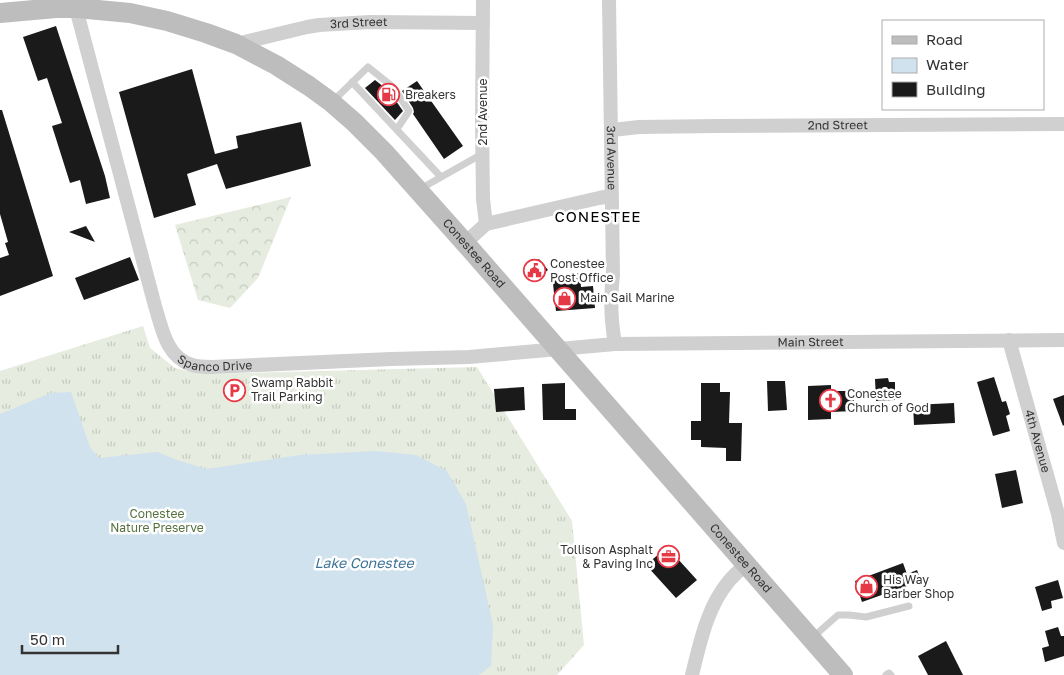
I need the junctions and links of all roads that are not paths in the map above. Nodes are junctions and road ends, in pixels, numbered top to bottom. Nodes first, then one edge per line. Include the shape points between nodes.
1 (483, 0) edge
2 (609, 0) edge
3 (75, 4) edge
4 (0, 13) edge
5 (483, 23) junction
6 (236, 44) junction
7 (352, 82) junction
8 (332, 102) junction
9 (1064, 124) edge
10 (397, 129) junction
11 (612, 130) junction
12 (483, 154) junction
13 (441, 177) junction
14 (418, 190) junction
15 (612, 196) junction
16 (486, 224) junction
17 (465, 242) junction
18 (1010, 340) junction
19 (1064, 340) edge
20 (615, 344) junction
21 (557, 349) junction
22 (1064, 542) edge
23 (746, 564) junction
24 (909, 606) dead end
25 (811, 639) junction
26 (692, 675) edge
27 (843, 675) edge
28 (886, 675) edge
29 (890, 675) edge

1 - 5 street, 2nd Avenue
2 - 11 street, 3rd Avenue
3 - 4 main road, Conestee Road
3 - 6 main road, Conestee Road via 166,21
3 - 21 street, Spanco Drive via 155,306 169,348 181,360 195,366 212,367 469,357
5 - 6 street, 3rd Street via 319,25
5 - 12 street, 2nd Avenue
6 - 8 main road, Conestee Road via 276,65
7 - 8 lane
7 - 10 lane
7 - 10 lane via 368,67 393,87 409,111
8 - 14 main road, Conestee Road
9 - 11 street, 2nd Street via 697,126
10 - 13 lane
11 - 15 street, 3rd Avenue
12 - 13 lane
12 - 16 street, 2nd Avenue
13 - 14 lane
14 - 17 main road, Conestee Road
15 - 16 street
15 - 20 street, 3rd Avenue via 611,291
16 - 17 street
17 - 21 main road, Conestee Road
18 - 19 street, Main Street
18 - 20 street, Main Street
18 - 22 street, 4th Avenue
20 - 21 street, Main Street
21 - 23 main road, Conestee Road
23 - 25 main road, Conestee Road
23 - 26 street via 729,582 710,613
24 - 25 lane via 866,617 838,615
25 - 27 main road, Conestee Road
28 - 29 lane

